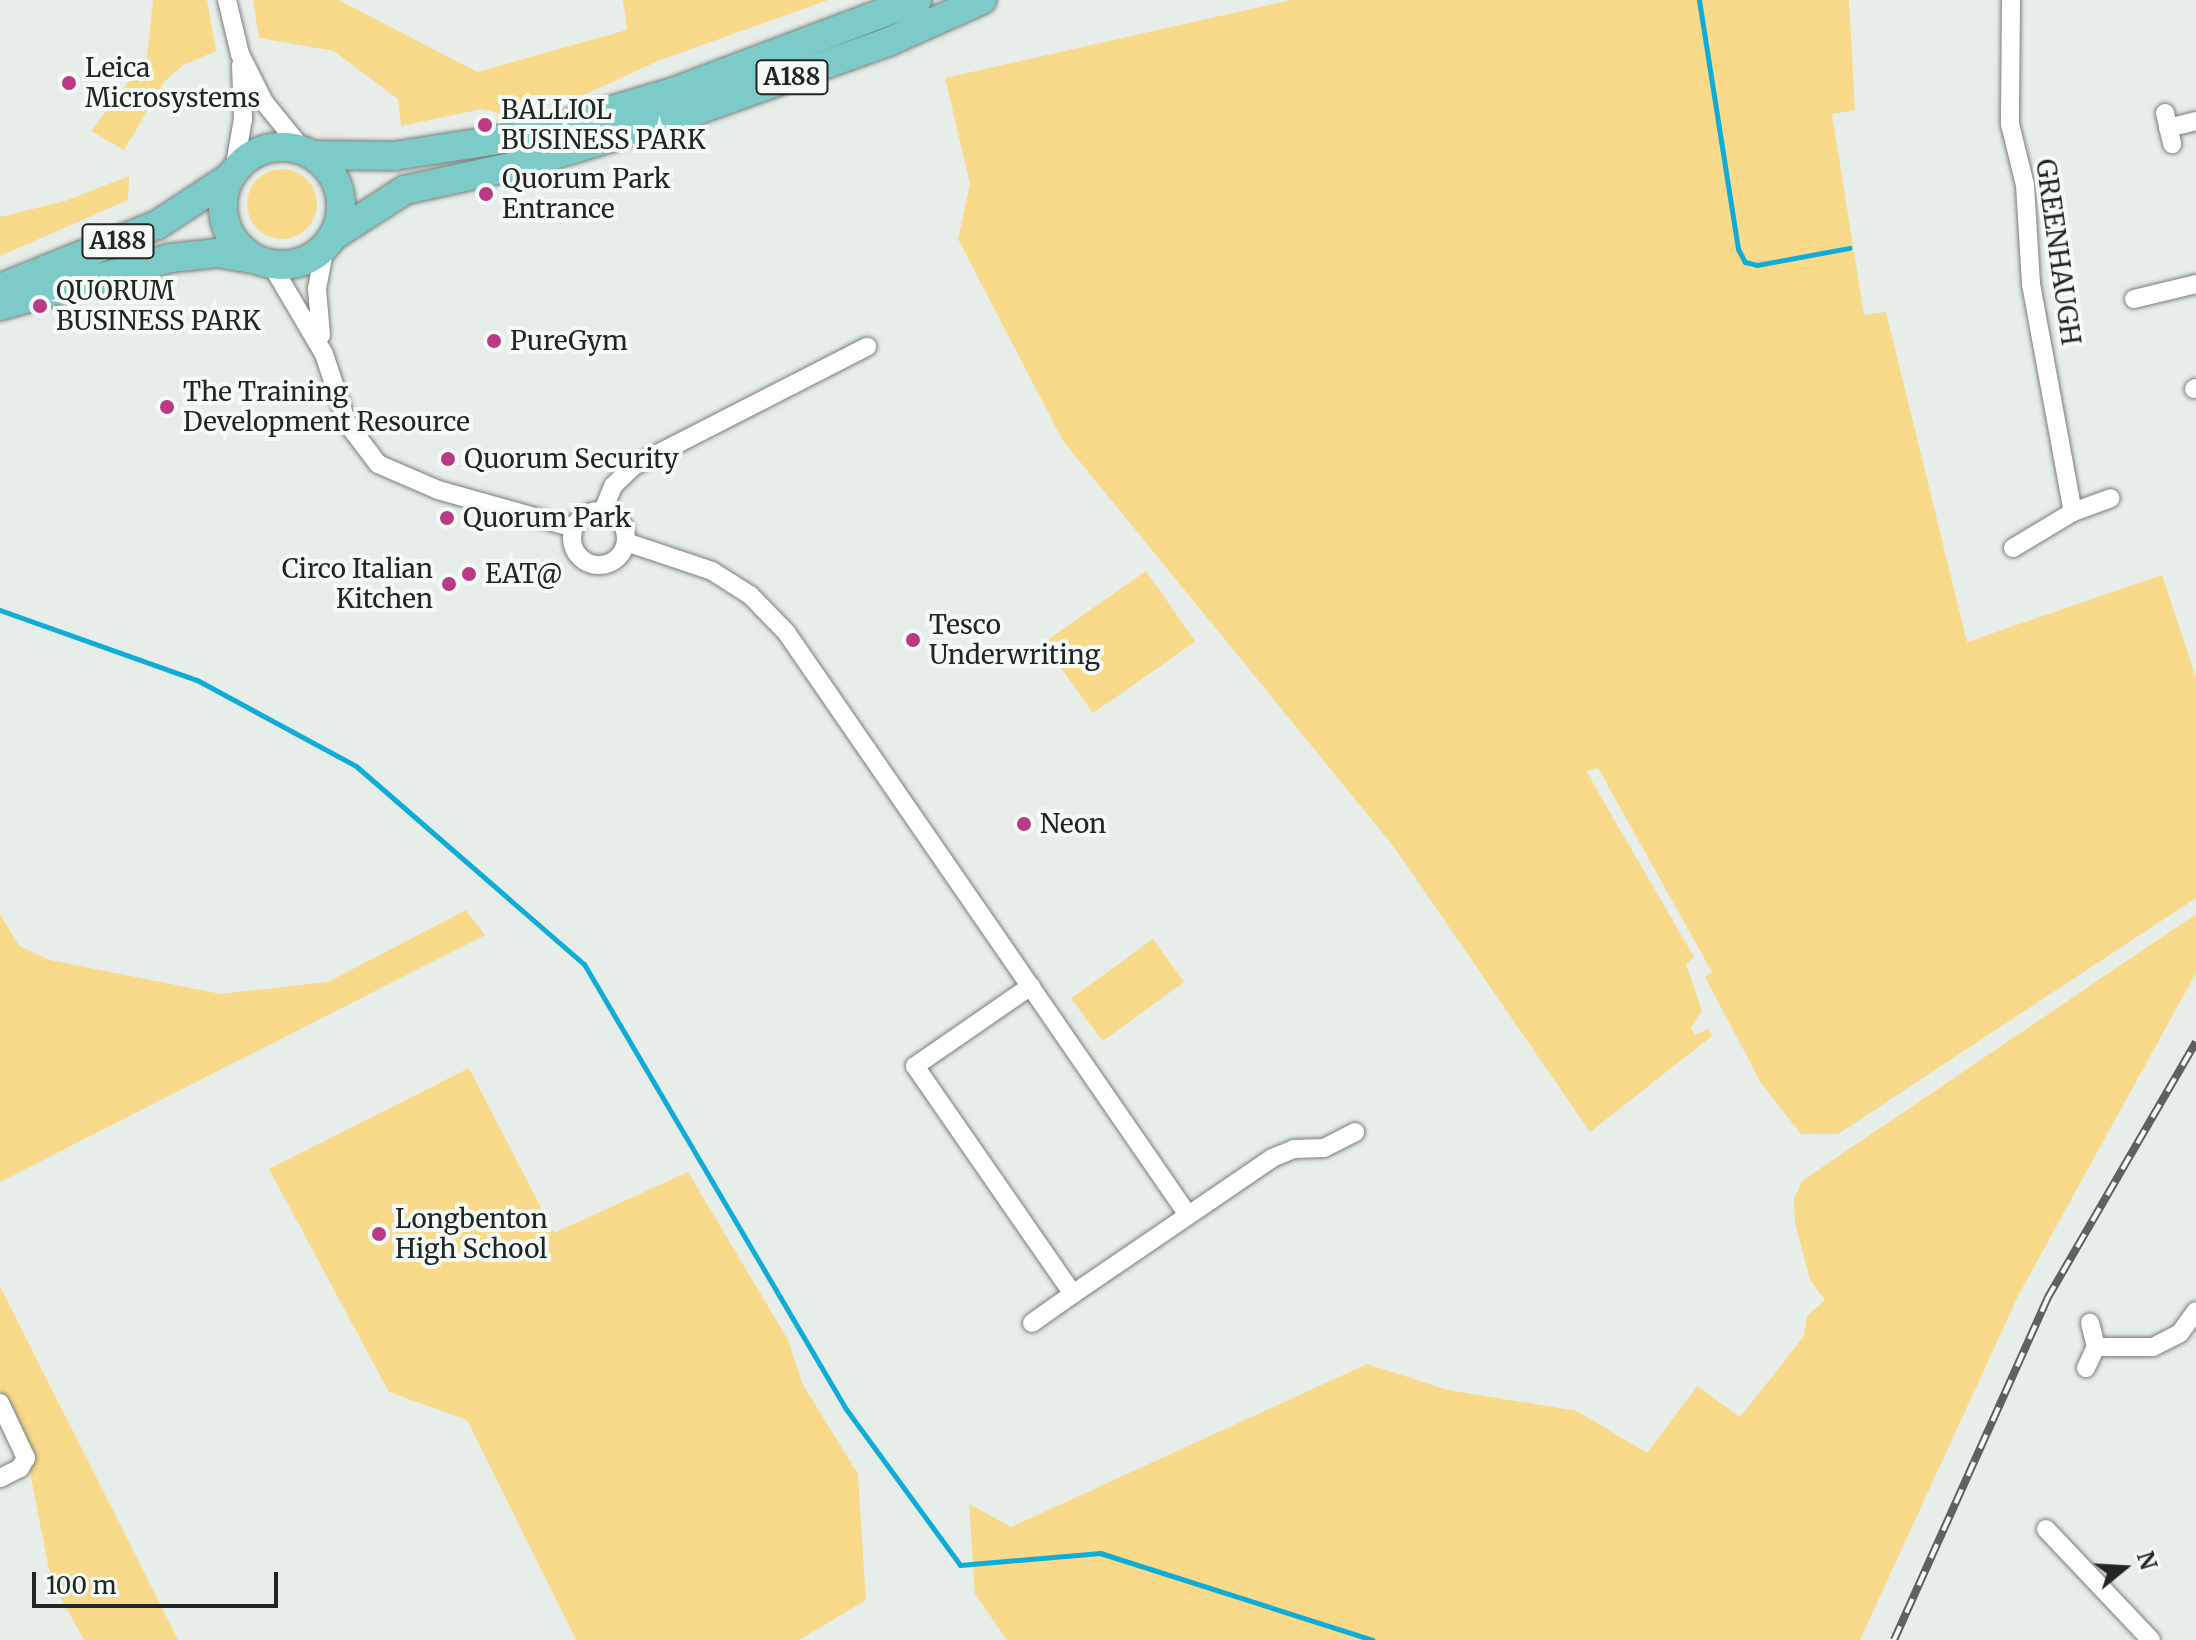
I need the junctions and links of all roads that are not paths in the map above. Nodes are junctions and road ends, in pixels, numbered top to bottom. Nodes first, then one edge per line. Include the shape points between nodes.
1 (227, 0) edge
2 (917, 0) edge
3 (982, 0) edge
4 (2011, 0) edge
5 (240, 54) junction
6 (2196, 121) edge
7 (2168, 128) dead end
8 (308, 153) junction
9 (230, 175) junction
10 (328, 242) junction
11 (264, 262) junction
12 (2196, 284) edge
13 (0, 288) edge
14 (2134, 299) dead end
15 (0, 306) edge
16 (867, 347) dead end
17 (324, 354) junction
18 (2111, 498) dead end
19 (603, 511) junction
20 (2073, 512) junction
21 (574, 528) junction
22 (626, 542) junction
23 (2013, 548) dead end
24 (1031, 986) junction
25 (1355, 1132) dead end
26 (1188, 1215) junction
27 (1073, 1294) junction
28 (2193, 1320) edge
29 (1032, 1323) dead end
30 (2090, 1323) dead end
31 (2096, 1347) junction
32 (2086, 1368) dead end
33 (0, 1403) edge
34 (0, 1478) edge
35 (2046, 1529) dead end
36 (2151, 1640) edge

1 - 5 street
2 - 8 main road, A188 via 676,91 530,135 394,156
3 - 10 main road, A188 via 888,42 670,120 520,165 405,190
4 - 20 street, GREENHAUGH via 2010,124 2025,185 2031,284
5 - 8 street via 277,121
5 - 9 street via 243,119
6 - 7 street
8 - 9 main road, A188 via 269,148
8 - 10 main road via 339,190
9 - 11 main road via 225,221 236,241
9 - 13 main road, A188 via 157,225
10 - 11 main road, A188 via 305,260
10 - 17 street via 317,289
11 - 15 main road, A188 via 218,253 171,258
11 - 17 street
12 - 14 street
16 - 19 street via 634,466 613,486
17 - 21 street via 347,423 378,464 438,490
18 - 20 street
19 - 21 street via 588,513
19 - 22 street via 622,523
20 - 23 street
21 - 22 street via 575,549 589,563 612,562
22 - 24 street via 712,571 773,617
24 - 26 street
24 - 27 street via 915,1066
25 - 26 street via 1324,1148 1284,1152
26 - 27 street
27 - 29 street
28 - 31 street via 2153,1347
30 - 31 street
31 - 32 street
33 - 34 street via 26,1458 20,1468
35 - 36 street

